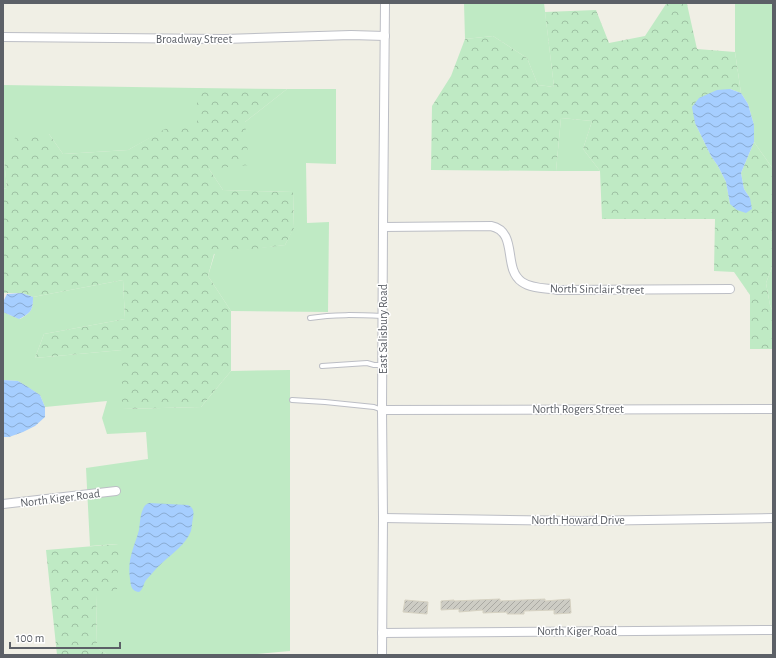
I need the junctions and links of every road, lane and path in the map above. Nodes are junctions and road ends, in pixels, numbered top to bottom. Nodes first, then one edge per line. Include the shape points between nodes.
1 (385, 3) edge
2 (385, 36) junction
3 (3, 37) edge
4 (383, 227) junction
5 (730, 289) dead end
6 (383, 316) junction
7 (310, 318) dead end
8 (383, 365) junction
9 (322, 366) dead end
10 (292, 400) dead end
11 (773, 409) edge
12 (382, 410) junction
13 (116, 491) dead end
14 (3, 504) edge
15 (383, 518) junction
16 (773, 518) edge
17 (773, 630) edge
18 (382, 633) junction
19 (382, 655) edge

1 - 2 street, East Salisbury Road
2 - 3 street, Broadway Street via 224,39
2 - 4 street, East Salisbury Road
4 - 5 street, North Sinclair Street via 497,227 507,238 515,275 522,282 534,287 558,290
4 - 6 street, East Salisbury Road
6 - 7 lane
6 - 8 street, East Salisbury Road
8 - 9 lane via 367,363
8 - 12 street, East Salisbury Road
10 - 12 lane via 339,403
11 - 12 street, North Rogers Street
12 - 15 street, East Salisbury Road
13 - 14 street, North Kiger Road
15 - 16 street, North Howard Drive via 581,521
15 - 18 street, East Salisbury Road
17 - 18 street, North Kiger Road
18 - 19 street, East Salisbury Road

